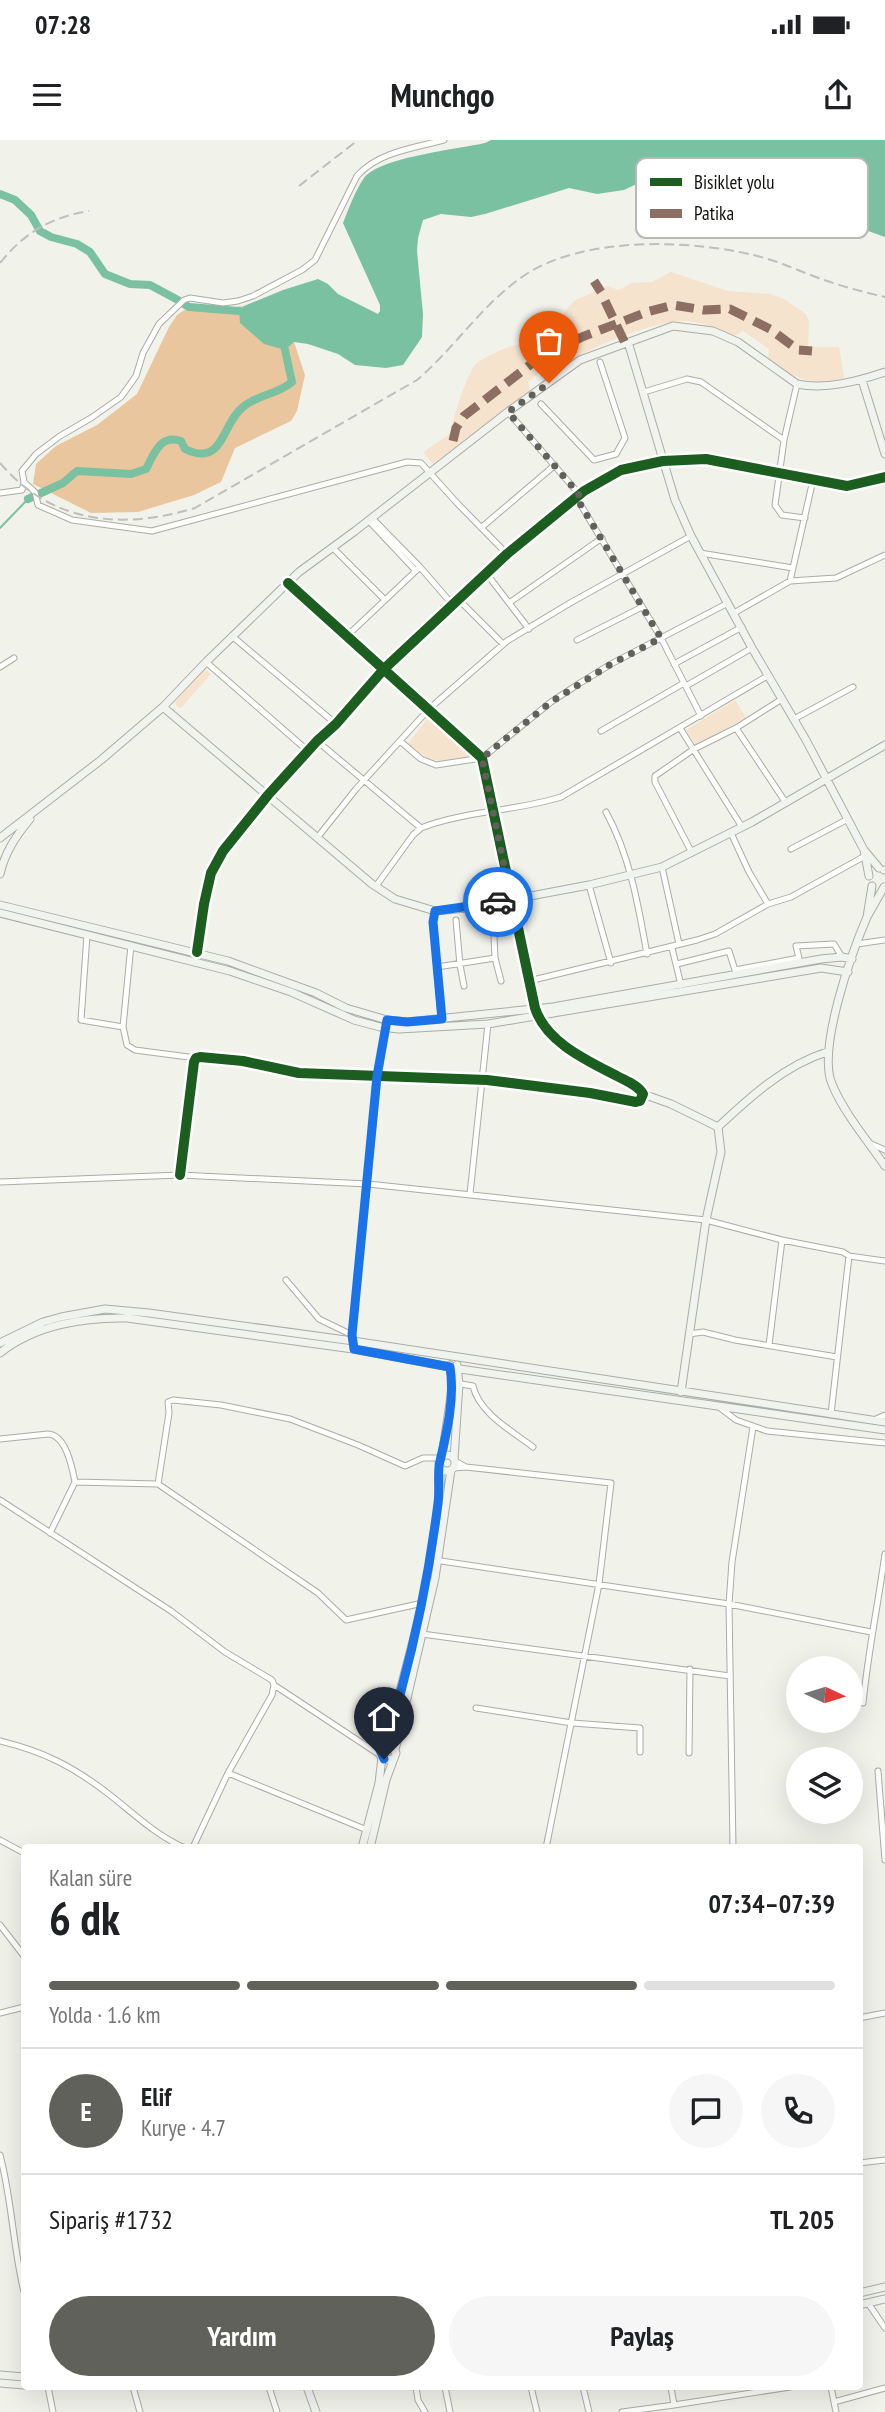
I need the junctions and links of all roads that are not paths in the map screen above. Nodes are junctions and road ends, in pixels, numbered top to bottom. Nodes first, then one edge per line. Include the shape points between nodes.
1 (444, 140) edge
2 (628, 342) junction
3 (600, 362) dead end
4 (885, 372) edge
5 (862, 380) junction
6 (797, 384) junction
7 (644, 392) junction
8 (541, 404) dead end
9 (508, 412) junction
10 (784, 440) junction
11 (616, 454) junction
12 (885, 454) edge
13 (663, 461) junction
14 (555, 465) junction
15 (621, 470) junction
16 (430, 474) junction
17 (779, 475) junction
18 (885, 477) edge
19 (813, 480) junction
20 (24, 482) junction
21 (0, 492) edge
22 (578, 496) junction
23 (805, 518) junction
24 (371, 519) junction
25 (482, 527) junction
26 (691, 536) junction
27 (602, 538) junction
28 (333, 548) junction
29 (700, 553) junction
30 (507, 554) junction
31 (885, 555) edge
32 (793, 568) junction
33 (418, 569) junction
34 (486, 573) junction
35 (622, 573) junction
36 (790, 581) junction
37 (288, 583) junction
38 (385, 600) junction
39 (455, 601) junction
40 (509, 603) junction
41 (729, 603) junction
42 (642, 607) junction
43 (734, 613) junction
44 (742, 627) junction
45 (529, 629) junction
46 (232, 636) junction
47 (347, 636) junction
48 (661, 638) junction
49 (577, 640) dead end
50 (503, 645) junction
51 (751, 648) junction
52 (14, 659) dead end
53 (206, 662) junction
54 (674, 664) junction
55 (0, 667) edge
56 (384, 669) junction
57 (769, 675) junction
58 (685, 684) junction
59 (853, 687) dead end
60 (782, 699) junction
61 (163, 707) junction
62 (429, 709) junction
63 (701, 716) junction
64 (794, 719) junction
65 (336, 724) junction
66 (736, 727) junction
67 (680, 728) junction
68 (601, 731) dead end
69 (317, 741) junction
70 (400, 741) junction
71 (885, 745) edge
72 (694, 749) junction
73 (308, 751) junction
74 (482, 758) junction
75 (364, 780) junction
76 (827, 780) junction
77 (268, 795) junction
78 (786, 803) junction
79 (40, 808) junction
80 (493, 811) junction
81 (606, 812) dead end
82 (848, 820) junction
83 (742, 827) junction
84 (421, 828) junction
85 (731, 833) junction
86 (0, 838) edge
87 (317, 838) junction
88 (791, 849) dead end
89 (692, 853) junction
90 (864, 853) junction
91 (662, 867) junction
92 (883, 869) edge
93 (0, 874) edge
94 (631, 875) junction
95 (869, 876) junction
96 (589, 885) junction
97 (376, 886) junction
98 (872, 886) junction
99 (885, 887) edge
100 (511, 899) junction
101 (768, 904) junction
102 (0, 905) edge
103 (435, 911) junction
104 (0, 913) edge
105 (493, 915) dead end
106 (867, 917) junction
107 (456, 920) dead end
108 (87, 935) junction
109 (885, 940) edge
110 (679, 944) junction
111 (857, 944) junction
112 (131, 945) junction
113 (672, 947) junction
114 (197, 953) junction
115 (647, 954) junction
116 (842, 957) junction
117 (495, 958) junction
118 (852, 959) junction
119 (611, 963) junction
120 (460, 964) junction
121 (677, 964) junction
122 (437, 967) junction
123 (848, 972) junction
124 (501, 981) dead end
125 (529, 981) junction
126 (681, 985) junction
127 (464, 986) dead end
128 (536, 1012) junction
129 (442, 1019) junction
130 (387, 1024) junction
131 (488, 1024) junction
132 (123, 1027) junction
133 (827, 1052) junction
134 (196, 1058) junction
135 (377, 1076) junction
136 (482, 1080) junction
137 (643, 1094) junction
138 (718, 1127) junction
139 (869, 1143) junction
140 (885, 1150) edge
141 (885, 1166) edge
142 (180, 1175) junction
143 (0, 1182) edge
144 (368, 1184) junction
145 (470, 1194) junction
146 (706, 1220) junction
147 (782, 1240) junction
148 (849, 1256) junction
149 (885, 1261) edge
150 (286, 1280) dead end
151 (689, 1334) junction
152 (353, 1342) junction
153 (0, 1343) edge
154 (769, 1345) junction
155 (0, 1353) edge
156 (454, 1357) junction
157 (837, 1357) junction
158 (454, 1367) junction
159 (456, 1383) junction
160 (681, 1392) junction
161 (719, 1407) junction
162 (831, 1414) junction
163 (885, 1415) edge
164 (874, 1420) junction
165 (885, 1422) edge
166 (753, 1427) junction
167 (885, 1430) edge
168 (0, 1439) edge
169 (885, 1443) edge
170 (533, 1447) dead end
171 (441, 1461) junction
172 (453, 1464) junction
173 (75, 1482) junction
174 (158, 1484) junction
175 (0, 1500) edge
176 (50, 1533) junction
177 (885, 1554) edge
178 (441, 1561) dead end
179 (599, 1584) junction
180 (423, 1602) junction
181 (729, 1604) junction
182 (876, 1616) junction
183 (885, 1621) edge
184 (871, 1632) junction
185 (422, 1634) junction
186 (585, 1655) junction
187 (690, 1669) junction
188 (730, 1676) junction
189 (274, 1685) junction
190 (863, 1703) dead end
191 (476, 1707) dead end
192 (572, 1723) junction
193 (0, 1741) edge
194 (367, 1745) junction
195 (384, 1746) junction
196 (639, 1752) dead end
197 (689, 1753) dead end
198 (395, 1754) junction
199 (381, 1756) junction
200 (878, 1771) dead end
201 (228, 1773) junction
202 (366, 1830) junction
203 (0, 1840) edge
204 (177, 1844) edge
205 (194, 1844) edge
206 (363, 1844) edge
207 (371, 1844) edge
208 (547, 1844) edge
209 (733, 1844) edge
210 (21, 1851) edge
211 (885, 1860) edge
212 (0, 1925) edge
213 (21, 1952) edge
214 (21, 2008) edge
215 (885, 2012) edge
216 (0, 2013) edge
217 (863, 2017) edge
218 (0, 2155) edge
219 (885, 2160) edge
220 (863, 2163) edge
221 (21, 2274) edge
222 (885, 2287) edge
223 (863, 2291) edge
224 (885, 2299) edge
225 (868, 2303) junction
226 (863, 2304) edge
227 (885, 2328) edge
228 (0, 2375) edge
229 (21, 2377) edge
230 (0, 2383) edge
231 (21, 2385) edge
232 (885, 2388) edge
233 (48, 2390) edge
234 (134, 2390) edge
235 (270, 2390) edge
236 (311, 2390) edge
237 (416, 2390) edge
238 (446, 2390) edge
239 (532, 2390) edge
240 (584, 2390) edge
241 (671, 2390) edge
242 (773, 2390) edge
243 (832, 2390) edge
244 (834, 2402) junction
245 (672, 2408) edge
246 (315, 2409) edge
247 (52, 2412) edge
248 (140, 2412) edge
249 (277, 2412) edge
250 (425, 2412) edge
251 (450, 2412) edge
252 (537, 2412) edge
253 (589, 2412) edge
254 (622, 2412) edge
255 (836, 2412) edge

1 - 20 street via 402,150 365,168 315,260 302,270 238,301 190,298 178,304 159,324 132,385 36,454 22,471
2 - 6 main road via 673,326 713,331 738,342
2 - 7 main road
2 - 9 main road via 580,360
3 - 11 street via 625,438
4 - 5 main road
5 - 6 main road
5 - 12 main road
6 - 10 street
7 - 10 street via 687,379 701,382
7 - 13 main road
8 - 11 street via 594,460
9 - 14 street
9 - 16 main road
10 - 17 street
11 - 15 street
13 - 15 main road
13 - 17 main road via 706,459
13 - 26 main road
14 - 22 street
14 - 25 street
15 - 22 main road
16 - 20 street via 421,463 407,462 152,531 72,520 38,505 36,492
16 - 24 main road
16 - 25 street
17 - 19 main road
17 - 23 street via 777,510
18 - 19 main road via 847,486
19 - 23 street
20 - 21 street via 22,490
22 - 27 street
22 - 30 main road
23 - 32 street
24 - 28 main road
24 - 33 street
25 - 30 street
26 - 29 main road
26 - 35 street
27 - 35 street
27 - 40 street
28 - 37 main road
28 - 38 street
29 - 32 street
29 - 41 main road
30 - 34 main road
31 - 36 street via 836,578
32 - 36 street
33 - 38 street
33 - 39 street
34 - 39 main road
34 - 40 street
35 - 42 street
35 - 45 street
36 - 43 street
37 - 46 main road
37 - 47 main road
38 - 47 street
39 - 50 street
39 - 56 main road
40 - 45 street
41 - 43 main road
41 - 48 street
42 - 48 street
42 - 49 street
43 - 44 main road
44 - 51 main road
44 - 54 street
45 - 50 street
46 - 53 main road
46 - 65 street
47 - 56 main road
48 - 54 street
48 - 74 street via 551,702
50 - 62 street
51 - 57 main road
51 - 58 street
52 - 55 street
53 - 61 main road
53 - 73 street
54 - 58 street
56 - 62 main road
56 - 65 main road
57 - 60 main road
57 - 63 street
58 - 63 street
58 - 68 street
59 - 64 street
60 - 64 main road
60 - 66 street
61 - 77 main road
61 - 79 main road
62 - 70 street
62 - 74 main road
63 - 67 street
64 - 76 main road
65 - 69 main road
66 - 72 street
66 - 78 street
67 - 72 street
67 - 80 street via 561,797
69 - 73 main road
69 - 75 street
70 - 74 street via 436,765
70 - 75 street
71 - 76 main road
72 - 83 street
72 - 89 street via 654,779
73 - 77 main road
74 - 80 main road
75 - 84 street
75 - 87 street
76 - 78 main road
76 - 82 main road
77 - 87 main road
77 - 114 main road via 211,873
78 - 83 main road
79 - 86 main road
79 - 93 main road via 12,841
80 - 84 street
80 - 100 main road
81 - 94 street via 622,842
82 - 88 street
82 - 90 main road
83 - 85 main road
84 - 97 street
85 - 89 main road
85 - 101 street
87 - 97 main road
89 - 91 main road
90 - 92 main road
90 - 95 main road
90 - 101 street via 791,897
91 - 94 main road
91 - 110 street
92 - 95 main road via 873,870
94 - 96 main road
94 - 115 street
95 - 98 main road
96 - 100 main road
96 - 119 street
97 - 103 main road via 396,899
98 - 99 main road
98 - 106 main road
99 - 106 main road
100 - 103 main road
100 - 125 main road
101 - 110 street via 715,934
102 - 114 main road
103 - 122 street
104 - 108 main road
105 - 117 street
106 - 111 main road
107 - 120 street
108 - 112 main road
108 - 132 street via 80,1020
109 - 111 street
110 - 113 street
111 - 118 main road
112 - 130 main road via 230,971 354,1020
112 - 132 street
113 - 115 street
113 - 121 street
114 - 130 main road via 277,978
115 - 119 street
116 - 118 main road
116 - 121 street via 834,944 796,946 800,958 735,970 729,951
116 - 126 main road
117 - 120 street
117 - 124 street
118 - 123 main road
119 - 125 street
120 - 122 street
120 - 127 street
121 - 126 street
122 - 129 street
123 - 128 main road via 821,968
123 - 133 main road
125 - 128 main road
126 - 128 main road
128 - 129 main road
128 - 131 main road
128 - 137 main road via 549,1035
129 - 130 main road
130 - 131 main road via 417,1029
130 - 135 street
131 - 136 street
132 - 134 street via 131,1048
133 - 138 main road via 788,1070
133 - 139 main road via 832,1084
134 - 135 main road via 243,1061 299,1073
134 - 142 main road
135 - 136 main road
135 - 144 street
136 - 137 main road via 636,1102
136 - 145 street
137 - 138 main road
138 - 146 main road via 721,1152
139 - 140 street
139 - 141 main road
142 - 143 street
142 - 144 street
144 - 145 street
144 - 152 street
145 - 146 street
146 - 147 street
146 - 151 main road
147 - 148 street
147 - 154 street
148 - 149 street
148 - 157 street
150 - 152 street via 318,1320
151 - 154 street via 703,1332
151 - 160 main road
152 - 153 main road via 105,1310 43,1322
152 - 155 main road via 103,1318 43,1330
152 - 156 main road
152 - 158 main road
154 - 157 street
156 - 158 main road
156 - 160 main road
157 - 162 street
158 - 159 main road
158 - 161 main road
159 - 170 street via 473,1386 494,1417
159 - 171 main road
159 - 172 main road
160 - 162 main road
161 - 166 street
161 - 167 main road
162 - 164 main road
163 - 164 street
164 - 165 main road
166 - 169 street
166 - 181 street
168 - 173 street via 58,1436
171 - 172 main road via 447,1455
171 - 172 main road via 444,1470
171 - 174 street via 429,1458 405,1466 290,1419 173,1400 168,1402
171 - 180 main road
172 - 179 street via 611,1483
172 - 185 main road
173 - 174 street
173 - 176 street
174 - 180 street via 318,1593 346,1620
175 - 176 street
176 - 189 street via 172,1611 225,1652 269,1677
177 - 182 street
178 - 179 street
179 - 181 street
179 - 186 street
180 - 195 main road
181 - 184 street
181 - 188 street
182 - 183 street
182 - 184 street
184 - 190 street
185 - 186 street
185 - 198 main road
186 - 187 street
186 - 192 street
187 - 188 street
187 - 197 street
188 - 209 street
189 - 194 street
189 - 201 street
191 - 192 street
192 - 196 street via 640,1728
192 - 208 street
193 - 204 street via 56,1759
194 - 195 street
194 - 199 street
195 - 198 main road via 393,1746
195 - 199 main road
198 - 199 main road via 386,1760
198 - 207 main road
199 - 202 main road
200 - 211 street
201 - 202 street
201 - 205 street
202 - 206 main road
203 - 210 street
212 - 213 street
214 - 216 street
215 - 217 street
218 - 221 street
219 - 220 street
222 - 223 main road
224 - 225 main road
225 - 226 main road
225 - 227 street
228 - 229 main road
230 - 231 main road
232 - 244 street
233 - 247 street
234 - 248 street
235 - 249 street
236 - 246 main road
237 - 250 street
238 - 251 street
239 - 252 street
240 - 253 street
241 - 245 street
242 - 245 street
243 - 244 street
244 - 255 street
245 - 254 street

